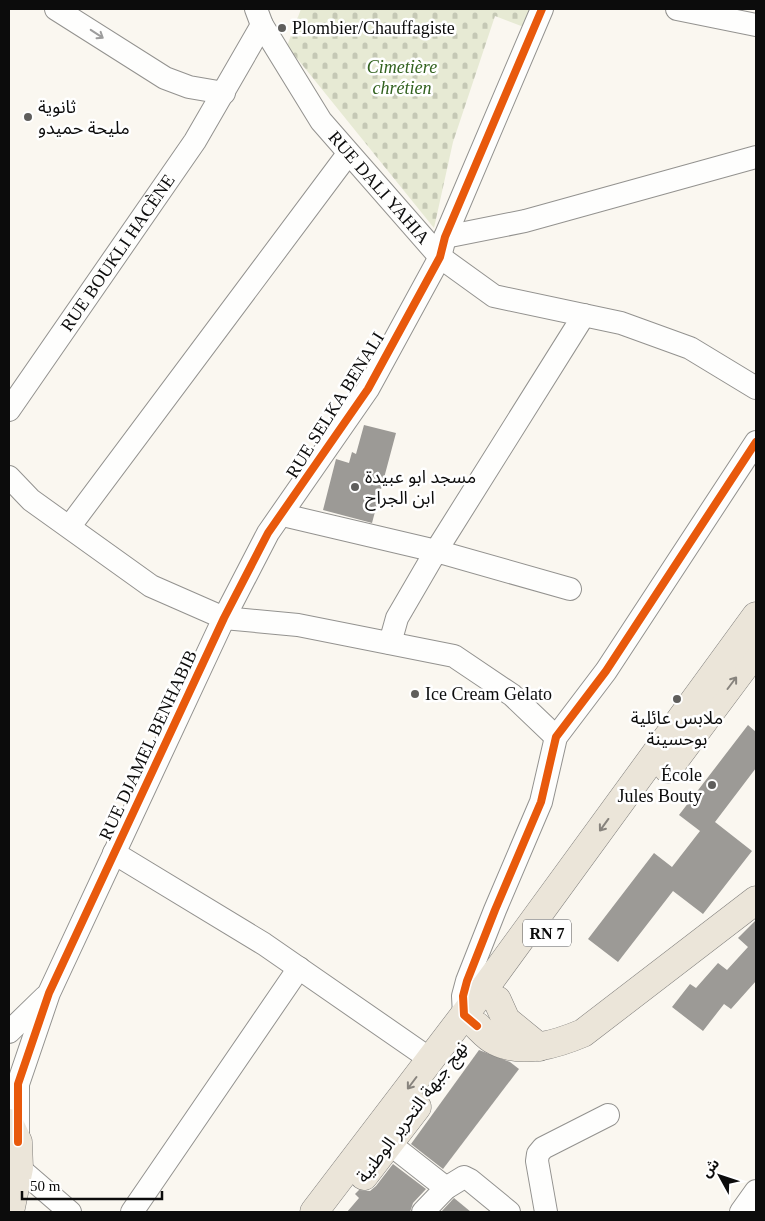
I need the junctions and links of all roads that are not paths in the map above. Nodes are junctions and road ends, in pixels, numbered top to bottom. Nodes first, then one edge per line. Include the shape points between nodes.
1 (56, 9) edge
2 (542, 9) edge
3 (677, 9) edge
4 (259, 17) edge
5 (756, 25) edge
6 (224, 93) junction
7 (348, 154) junction
8 (756, 157) edge
9 (443, 247) junction
10 (584, 315) junction
11 (754, 385) edge
12 (9, 410) edge
13 (756, 442) edge
14 (9, 477) edge
15 (282, 515) junction
16 (70, 526) junction
17 (436, 551) junction
18 (570, 589) dead end
19 (756, 616) edge
20 (224, 618) junction
21 (390, 643) junction
22 (756, 651) edge
23 (556, 737) junction
24 (114, 853) junction
25 (756, 900) edge
26 (494, 910) junction
27 (299, 968) junction
28 (49, 992) junction
29 (490, 994) junction
30 (471, 1021) junction
31 (9, 1032) edge
32 (539, 1047) junction
33 (430, 1059) junction
34 (608, 1115) dead end
35 (15, 1144) edge
36 (390, 1144) junction
37 (446, 1188) junction
38 (756, 1191) edge
39 (10, 1212) edge
40 (70, 1212) edge
41 (132, 1212) edge
42 (314, 1212) edge
43 (335, 1212) edge
44 (423, 1212) edge
45 (509, 1212) edge
46 (546, 1212) edge
47 (741, 1212) edge

1 -> 6 street via 165,78 189,87
2 - 9 street, RUE SELKA BENALI
3 - 5 street
4 - 6 street, RUE BOUKLI HACÈNE
4 - 7 street, RUE DALI YAHIA via 321,121
6 - 12 street, RUE BOUKLI HACÈNE
7 - 9 street, RUE DALI YAHIA
7 - 16 street
8 - 9 street
9 - 10 street, RUE DALI YAHIA via 494,296
9 - 15 street, RUE SELKA BENALI via 368,389
10 - 11 street, RUE DALI YAHIA via 620,323 690,348
10 - 17 street
13 - 23 street via 606,671
14 - 16 street via 31,500
15 - 17 street
15 - 20 street, RUE DJAMEL BENHABIB via 268,533
16 - 20 street via 151,586
17 - 18 street
17 - 21 street via 397,618
19 -> 29 main road, RN 7
20 - 21 street via 298,625
20 - 24 street, RUE DJAMEL BENHABIB
21 - 23 street via 454,656 512,695
29 -> 22 main road, نهج جبهة التحرير الوطنية / RN 7
23 - 26 street via 540,802
24 - 27 street
24 - 28 street, RUE DJAMEL BENHABIB
25 - 32 main road via 583,1033 563,1042
26 - 29 street
26 - 30 street via 463,996
27 - 33 street
27 - 41 street
28 - 31 street
28 - 35 street via 18,1084
29 - 30 main road, نهج جبهة التحرير الوطنية / RN 7
29 - 32 main road via 506,1020
30 - 32 main road via 494,1041 511,1047
30 - 33 main road, نهج جبهة التحرير الوطنية / RN 7
30 - 36 main road, نهج جبهة التحرير الوطنية / RN 7
33 -> 42 main road, نهج جبهة التحرير الوطنية / RN 7
34 - 46 street via 543,1148 538,1154
35 - 39 main road
35 - 40 street
36 - 37 street
36 - 43 main road, نهج جبهة التحرير الوطنية / RN 7
37 - 44 street
37 - 45 street via 464,1177
38 - 47 street

